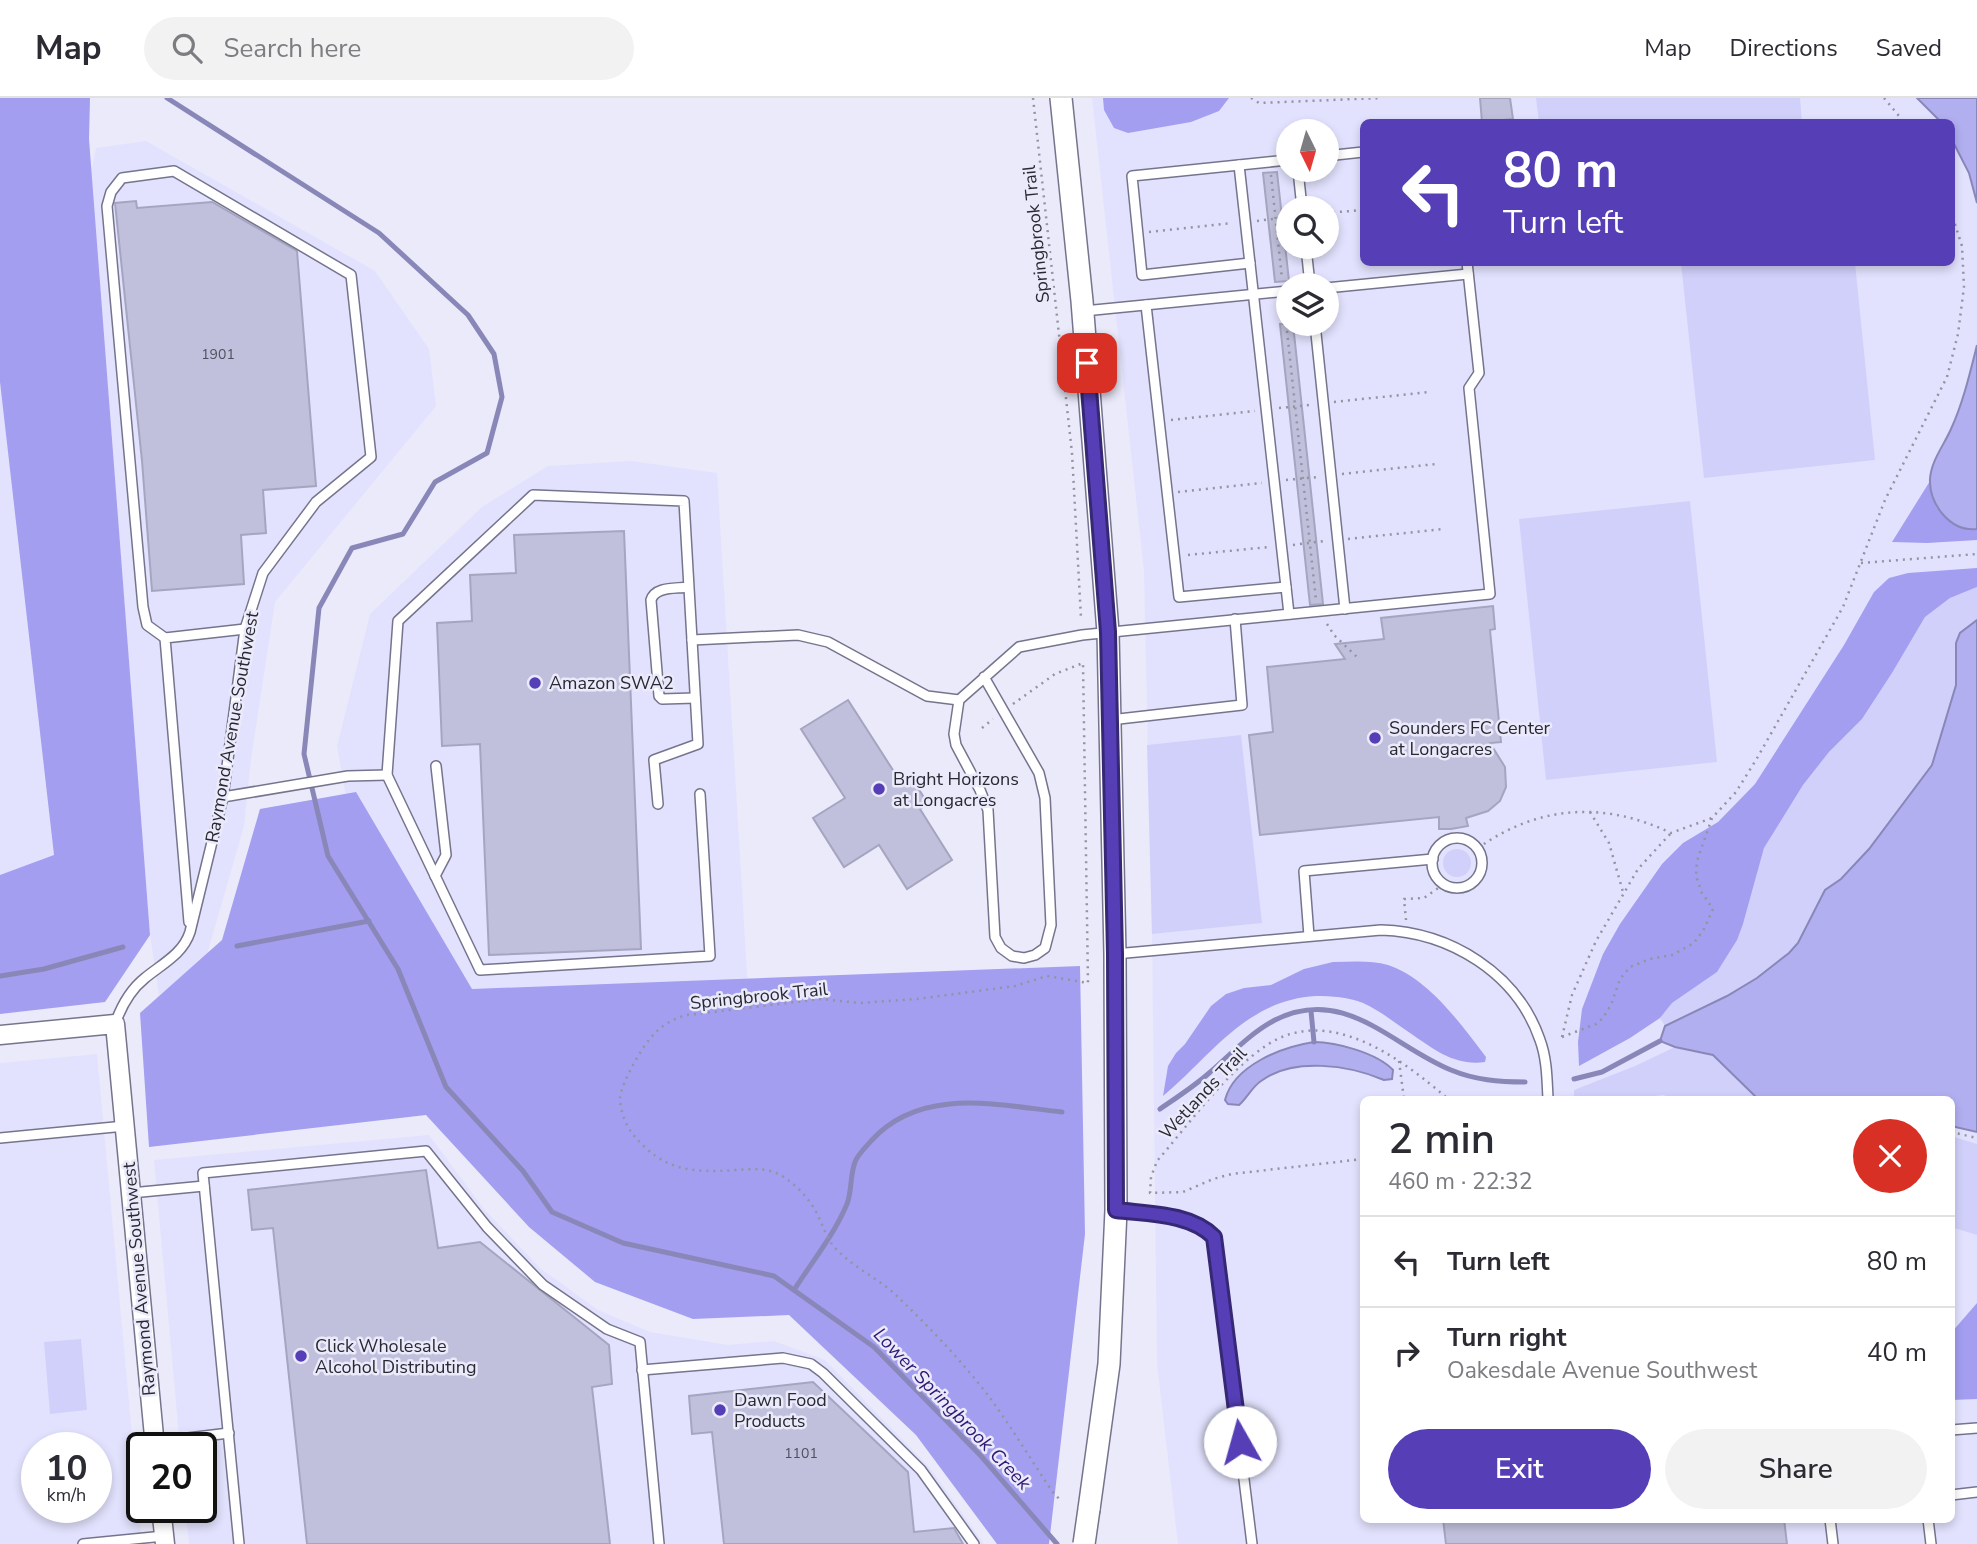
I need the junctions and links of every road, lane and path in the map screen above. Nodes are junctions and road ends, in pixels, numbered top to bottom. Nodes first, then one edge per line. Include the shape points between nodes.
1 (1034, 98) edge
2 (1061, 98) edge
3 (1251, 98) edge
4 (1381, 98) edge
5 (1884, 98) edge
6 (1902, 119) edge
7 (1360, 152) edge
8 (1339, 155) edge
9 (1276, 161) edge
10 (1239, 165) junction
11 (1271, 175) dead end
12 (1360, 210) edge
13 (1339, 212) edge
14 (1275, 219) junction
15 (1246, 222) junction
16 (1955, 224) edge
17 (1138, 233) junction
18 (1250, 263) junction
19 (1467, 266) edge
20 (1283, 273) edge
21 (1468, 274) junction
22 (1339, 287) edge
23 (1276, 292) edge
24 (1254, 295) junction
25 (1146, 305) junction
26 (1083, 311) junction
27 (1289, 336) edge
28 (1316, 336) edge
29 (1429, 392) dead end
30 (1323, 403) junction
31 (1295, 407) junction
32 (1266, 410) junction
33 (1159, 421) junction
34 (1436, 464) dead end
35 (1331, 475) junction
36 (1303, 478) junction
37 (1274, 481) junction
38 (1167, 493) junction
39 (1443, 529) dead end
40 (1338, 540) junction
41 (1310, 543) junction
42 (1281, 546) junction
43 (1977, 554) edge
44 (1175, 557) junction
45 (1861, 563) junction
46 (688, 587) junction
47 (1286, 587) junction
48 (1345, 609) junction
49 (1320, 611) junction
50 (1289, 614) junction
51 (1081, 618) dead end
52 (1234, 619) junction
53 (246, 629) junction
54 (1108, 632) junction
55 (165, 638) junction
56 (692, 640) junction
57 (1358, 658) dead end
58 (984, 677) junction
59 (695, 698) junction
60 (959, 700) junction
61 (1003, 711) junction
62 (1110, 720) junction
63 (982, 728) dead end
64 (436, 766) dead end
65 (387, 775) junction
66 (700, 794) dead end
67 (223, 797) junction
68 (658, 804) dead end
69 (1590, 812) junction
70 (1712, 818) junction
71 (1671, 833) junction
72 (1478, 848) junction
73 (1433, 859) junction
74 (435, 876) junction
75 (1444, 884) junction
76 (1623, 892) junction
77 (1406, 923) dead end
78 (190, 932) junction
79 (1309, 936) junction
80 (1115, 954) junction
81 (115, 1024) junction
82 (0, 1035) edge
83 (1399, 1061) junction
84 (1404, 1096) edge
85 (1444, 1096) edge
86 (1548, 1096) edge
87 (125, 1126) junction
88 (1955, 1133) edge
89 (0, 1138) edge
90 (1977, 1138) edge
91 (1360, 1159) edge
92 (204, 1186) junction
93 (131, 1193) junction
94 (1116, 1210) junction
95 (642, 1370) junction
96 (1977, 1427) edge
97 (1955, 1430) edge
98 (154, 1432) edge
99 (229, 1433) junction
100 (217, 1435) edge
101 (1977, 1492) edge
102 (1955, 1495) edge
103 (1061, 1501) dead end
104 (1830, 1523) edge
105 (1928, 1523) edge
106 (164, 1540) edge
107 (83, 1544) edge
108 (239, 1544) edge
109 (659, 1544) edge
110 (974, 1544) edge
111 (1084, 1544) edge
112 (1252, 1544) edge
113 (1833, 1544) edge
114 (1931, 1544) edge

1 - 51 path, Springbrook Trail via 1072,453
2 - 26 street
3 - 4 path via 1259,103
5 - 6 path
7 - 8 lane
9 - 10 lane
10 - 15 lane
10 - 17 lane via 1132,176
11 - 14 path
12 - 13 path
14 - 15 path
14 - 20 path
15 - 17 path
15 - 18 lane
16 - 45 path via 1962,246 1964,287 1947,377 1885,500
17 - 18 lane via 1142,275
18 - 24 lane
19 - 21 lane
21 - 22 lane
21 - 48 lane via 1479,373 1469,388 1490,594
23 - 24 lane
24 - 25 lane
24 - 32 lane
25 - 26 lane
25 - 33 lane
26 - 54 street
27 - 31 path
28 - 30 lane
29 - 30 path
30 - 31 path
30 - 35 lane
31 - 32 path
31 - 36 path
32 - 33 path
32 - 37 lane
33 - 38 lane
34 - 35 path
35 - 36 path
35 - 40 lane
36 - 37 path
36 - 41 path
37 - 38 path
37 - 42 lane
38 - 44 lane
39 - 40 path
40 - 41 path
40 - 48 lane
41 - 42 path
41 - 49 path
42 - 44 path
42 - 47 lane
43 - 45 path
44 - 47 lane via 1179,597
45 - 70 path via 1838,618 1756,760
46 - 56 lane
46 - 59 lane via 657,591 651,600 659,696
46 - 65 lane via 684,501 533,495 398,621
47 - 50 lane
48 - 49 lane
49 - 50 lane
49 - 57 path via 1334,635
50 - 52 lane
52 - 54 lane
52 - 62 lane via 1242,705
53 - 55 lane
53 - 55 lane, Raymond Avenue Southwest via 263,573 316,502 371,457 351,275 174,171 122,178 107,206 143,607 147,625
53 - 67 lane, Raymond Avenue Southwest
54 - 58 lane via 1019,646
54 - 62 street
55 - 78 lane
56 - 59 lane
56 - 60 lane via 798,635 828,642 927,696
58 - 60 lane
58 - 61 lane
59 - 68 lane via 698,744 654,760
60 - 61 lane via 956,745 988,810 995,937 1012,956 1024,958 1045,948 1051,925 1045,798 1039,773
61 - 63 path
61 - 103 path, Springbrook Trail via 1055,674 1083,663 1088,983 1047,976 1015,986 917,999 860,1003 821,999 687,1015 655,1033 620,1097 631,1132 670,1164 688,1171 771,1170 796,1186 816,1211 834,1247 895,1294 970,1374
62 - 80 street
64 - 74 lane via 446,855
65 - 67 lane via 348,776
65 - 74 lane
66 - 74 lane via 710,956 480,970
67 - 78 lane, Raymond Avenue Southwest
69 - 71 path via 1635,818
69 - 72 path via 1560,813 1525,822
69 - 76 path via 1609,843
70 - 71 path
70 - 76 path via 1696,869 1698,883 1713,909 1704,929 1681,951 1630,967 1604,1018 1562,1037 1583,966
71 - 76 path
72 - 73 lane via 1471,841 1452,838 1443,842
72 - 75 lane via 1482,857 1479,876 1463,887
73 - 75 lane via 1433,869
73 - 79 lane via 1304,871
75 - 77 path via 1424,898 1404,899
78 - 81 lane, Raymond Avenue Southwest via 176,955 129,996
79 - 80 lane
79 - 86 lane via 1405,932 1440,940 1473,957 1503,981 1533,1024 1544,1055
80 - 94 street
81 - 82 street
81 - 87 street, Raymond Avenue Southwest
83 - 84 path
83 - 85 path, Wetlands Trail
83 - 91 path, Wetlands Trail via 1340,1033 1306,1030 1270,1043 1230,1077 1157,1161 1150,1193 1183,1192 1232,1174
87 - 89 lane
87 - 93 street, Raymond Avenue Southwest
88 - 90 path
92 - 93 lane
92 - 95 lane via 203,1173 426,1151 487,1227 544,1285 607,1329 640,1342
92 - 99 lane
93 - 98 street, Raymond Avenue Southwest
94 - 111 street, bridge via 1109,1364
94 - 112 lane via 1190,1223 1214,1237
95 - 109 lane
95 - 110 lane via 783,1357 811,1364 921,1471
96 - 97 lane
99 - 100 lane
99 - 108 lane
101 - 102 lane
104 - 113 lane
105 - 114 lane
106 - 107 lane

